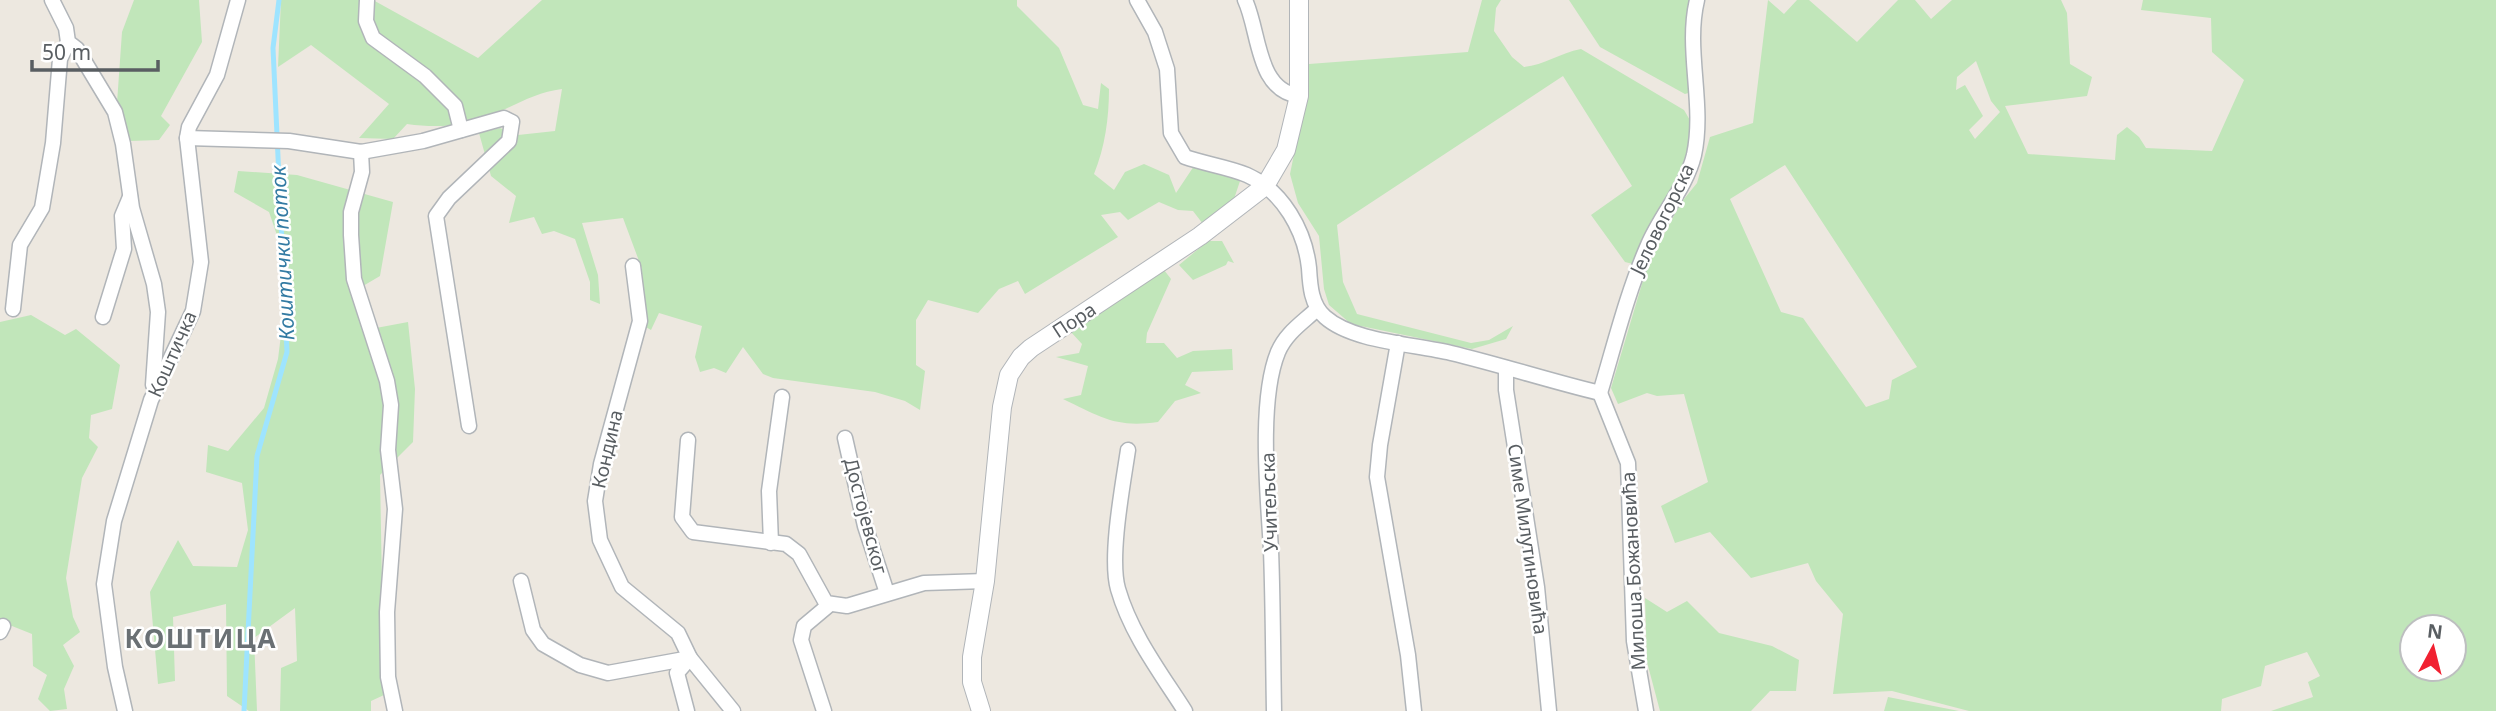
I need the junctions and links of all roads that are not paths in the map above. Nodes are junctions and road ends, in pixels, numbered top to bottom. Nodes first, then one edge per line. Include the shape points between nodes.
1 (52, 0) edge
2 (238, 0) edge
3 (367, 0) edge
4 (1137, 0) edge
5 (1245, 0) edge
6 (1299, 0) edge
7 (1697, 0) edge
8 (68, 42) junction
9 (1299, 96) junction
10 (461, 130) junction
11 (187, 138) junction
12 (361, 152) junction
13 (1265, 186) junction
14 (130, 196) junction
15 (633, 266) dead end
16 (13, 309) dead end
17 (1317, 309) junction
18 (103, 317) dead end
19 (1398, 342) junction
20 (1506, 368) junction
21 (1600, 393) junction
22 (782, 397) dead end
23 (151, 400) junction
24 (469, 426) dead end
25 (845, 438) dead end
26 (688, 440) dead end
27 (1128, 450) dead end
28 (771, 542) junction
29 (985, 581) junction
30 (521, 582) dead end
31 (887, 593) junction
32 (829, 605) junction
33 (690, 658) junction
34 (125, 711) edge
35 (395, 711) edge
36 (687, 711) edge
37 (733, 711) edge
38 (824, 711) edge
39 (981, 711) edge
40 (1185, 711) edge
41 (1273, 711) edge
42 (1414, 711) edge
43 (1549, 711) edge
44 (1646, 711) edge

1 - 8 street
2 - 11 street, Коштичка via 216,75
3 - 10 street via 366,20 373,38 425,76 455,106
4 - 13 street via 1155,32 1167,69 1171,134 1185,158 1247,175
5 - 9 street via 1270,80 1283,93
6 - 9 street, Пора
7 - 21 street, Јеловогорска via 1693,157 1630,285
8 - 14 street via 77,49 115,112
8 - 16 street via 60,59 42,208 20,245
9 - 13 street, Пора via 1286,150
10 - 12 street
10 - 24 street via 504,118 512,122 509,141 436,216
11 - 12 street via 289,141
11 - 23 street, Коштичка via 201,262 193,312
12 - 35 street via 351,235 354,279 391,405 388,450 395,509 387,612 388,677
13 - 17 street via 1289,211 1301,235
13 - 29 street, Пора via 1200,236 1031,348 1015,365 1002,407
14 - 18 street via 122,216 124,249
14 - 23 street via 155,284 158,312
15 - 33 street, Кондина via 640,321 601,464 595,502 600,540 622,587 678,634
17 - 19 street via 1345,330
17 - 41 street, Учитељска via 1283,341 1271,383 1266,481
19 - 20 street
19 - 42 street via 1377,477
20 - 21 street
20 - 43 street, Симе Милутиновића via 1537,587
21 - 44 street, Милоша Божановића via 1628,463 1634,641
22 - 28 street via 769,491
23 - 34 street, Коштичка via 114,521 104,583
25 - 31 street, Достојевског via 865,526
26 - 28 street via 682,517 694,533
27 - 40 street via 1117,522 1117,587 1138,638
28 - 32 street via 786,544 799,554
29 - 31 street via 940,581
29 - 39 street, Пора via 972,669
30 - 33 street via 533,630 543,644 580,665 608,673
31 - 32 street via 847,606
32 - 38 street via 804,626 801,640
33 - 36 street via 677,673
33 - 37 street, Кондина

